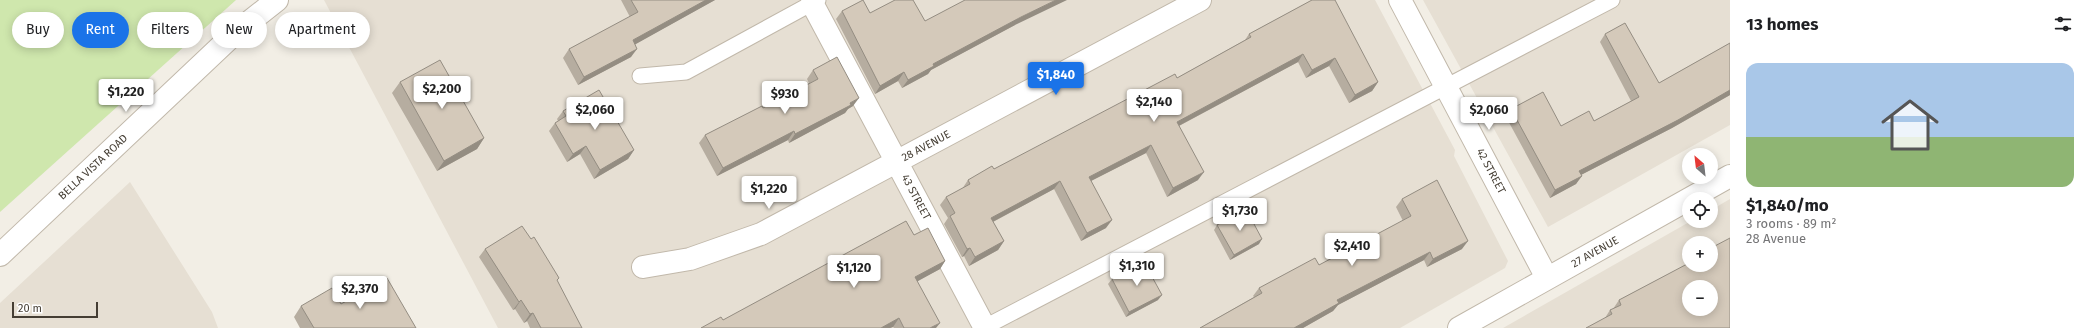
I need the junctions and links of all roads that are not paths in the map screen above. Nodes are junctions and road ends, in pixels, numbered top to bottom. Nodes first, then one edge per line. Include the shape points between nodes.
1 (277, 0) edge
2 (1200, 0) edge
3 (1400, 0) edge
4 (1612, 0) edge
5 (815, 2) edge
6 (640, 76) dead end
7 (1446, 87) junction
8 (896, 161) junction
9 (1730, 176) edge
10 (0, 255) edge
11 (643, 267) dead end
12 (1547, 278) junction
13 (984, 328) edge
14 (1459, 328) edge

1 - 10 street, BELLA VISTA ROAD via 234,34
2 - 8 street, 28 AVENUE
3 - 7 street, 42 STREET
4 - 7 lane
5 - 6 lane via 686,72
5 - 8 street, 43 STREET
7 - 12 street, 42 STREET
7 - 13 lane
8 - 11 street, 28 AVENUE via 761,234 690,259
8 - 13 street, 43 STREET
9 - 12 street, 27 AVENUE
12 - 14 street, 27 AVENUE

